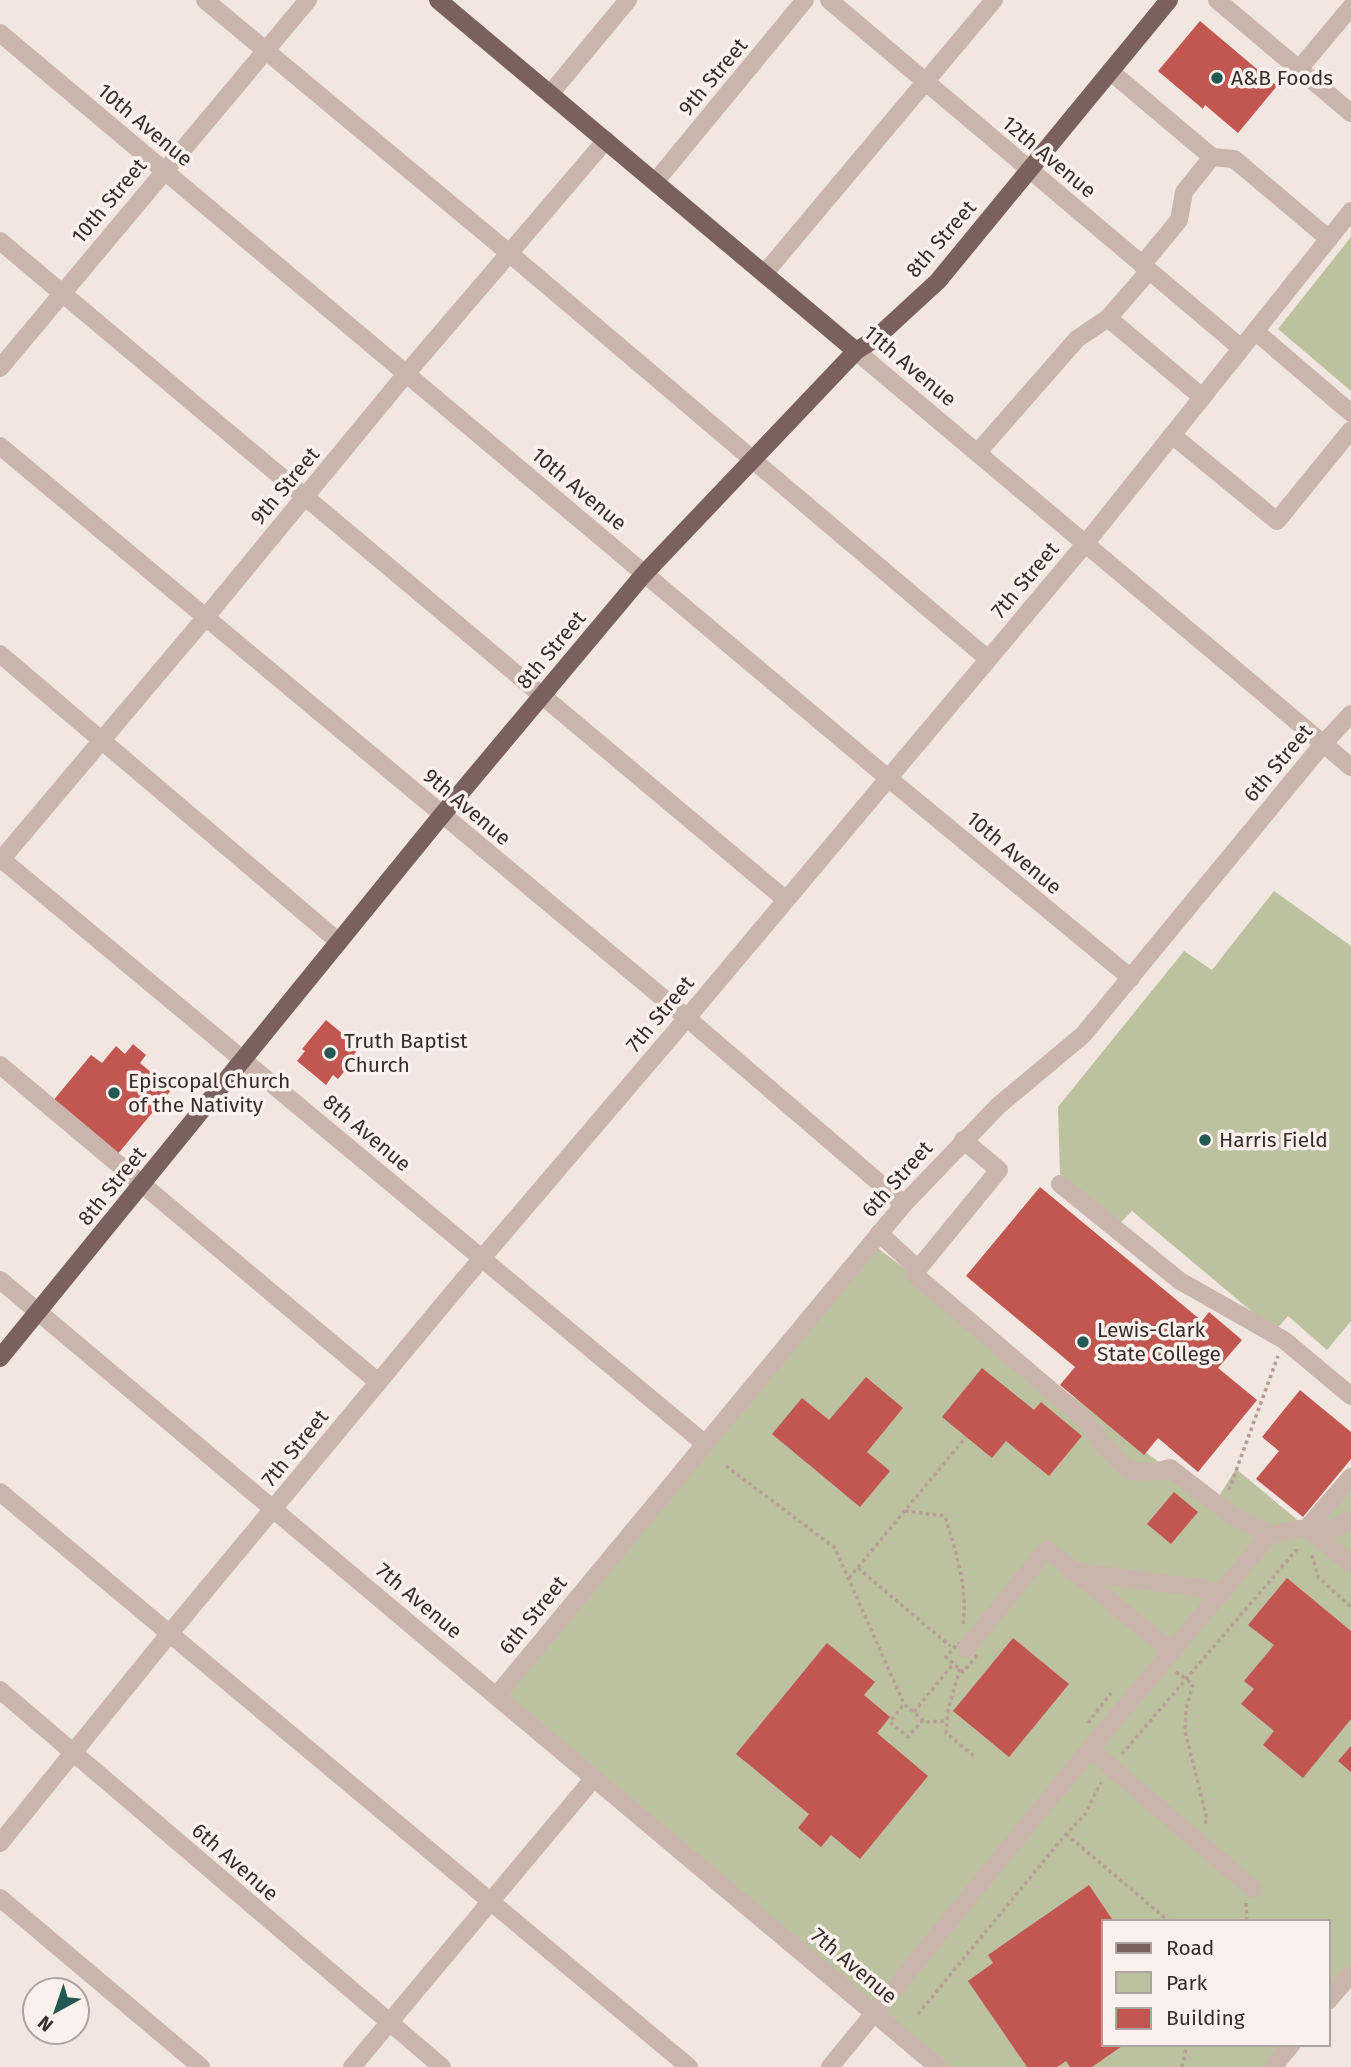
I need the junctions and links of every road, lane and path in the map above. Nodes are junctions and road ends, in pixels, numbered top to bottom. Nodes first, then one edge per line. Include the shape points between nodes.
1 (205, 0) edge
2 (309, 0) edge
3 (628, 0) edge
4 (806, 0) edge
5 (829, 0) edge
6 (994, 0) edge
7 (1169, 0) edge
8 (1217, 0) edge
9 (442, 1) edge
10 (1351, 7) edge
11 (0, 33) edge
12 (266, 51) junction
13 (1299, 69) junction
14 (1110, 71) junction
15 (926, 82) junction
16 (550, 93) junction
17 (1351, 113) edge
18 (606, 140) junction
19 (1212, 157) junction
20 (1030, 170) junction
21 (164, 171) junction
22 (655, 182) junction
23 (1351, 211) edge
24 (1329, 239) junction
25 (0, 241) edge
26 (509, 253) junction
27 (1146, 268) junction
28 (764, 274) junction
29 (62, 293) junction
30 (1108, 318) junction
31 (1255, 331) junction
32 (1241, 348) junction
33 (856, 351) junction
34 (0, 368) edge
35 (406, 374) junction
36 (1202, 397) junction
37 (1351, 413) edge
38 (1351, 429) edge
39 (1172, 435) junction
40 (0, 446) edge
41 (978, 453) junction
42 (752, 460) junction
43 (306, 496) junction
44 (1086, 543) junction
45 (644, 574) junction
46 (205, 618) junction
47 (0, 654) edge
48 (988, 659) junction
49 (542, 696) junction
50 (1351, 713) edge
51 (101, 741) junction
52 (1323, 744) junction
53 (1351, 767) edge
54 (888, 778) junction
55 (442, 816) junction
56 (1, 859) edge
57 (786, 900) junction
58 (339, 942) junction
59 (1131, 978) junction
60 (687, 1018) junction
61 (244, 1059) junction
62 (0, 1065) edge
63 (963, 1140) junction
64 (1060, 1184) dead end
65 (142, 1185) junction
66 (904, 1204) junction
67 (879, 1233) junction
68 (482, 1259) junction
69 (918, 1269) junction
70 (0, 1280) edge
71 (38, 1312) junction
72 (1284, 1339) junction
73 (0, 1358) edge
74 (378, 1382) junction
75 (1351, 1396) edge
76 (966, 1437) dead end
77 (704, 1443) junction
78 (726, 1466) dead end
79 (1351, 1477) edge
80 (0, 1492) edge
81 (1222, 1509) junction
82 (273, 1510) junction
83 (905, 1511) junction
84 (1351, 1519) edge
85 (1311, 1533) junction
86 (1270, 1534) junction
87 (1351, 1564) edge
88 (858, 1569) junction
89 (1073, 1571) junction
90 (849, 1578) junction
91 (1221, 1593) junction
92 (1351, 1607) edge
93 (962, 1628) dead end
94 (170, 1633) junction
95 (960, 1645) joint
96 (1168, 1657) junction
97 (953, 1664) dead end
98 (960, 1669) dead end
99 (1186, 1680) junction
100 (0, 1690) edge
101 (497, 1695) junction
102 (904, 1704) junction
103 (914, 1712) junction
104 (923, 1720) junction
105 (947, 1721) junction
106 (1090, 1749) junction
107 (74, 1753) junction
108 (975, 1757) dead end
109 (1115, 1762) dead end
110 (594, 1778) junction
111 (1101, 1782) dead end
112 (1066, 1834) junction
113 (1200, 1836) dead end
114 (0, 1843) edge
115 (1253, 1889) dead end
116 (0, 1898) edge
117 (491, 1902) junction
118 (1169, 1920) edge
119 (1348, 1985) edge
120 (1330, 1999) edge
121 (875, 2013) junction
122 (918, 2014) dead end
123 (389, 2023) junction
124 (1187, 2046) edge
125 (1290, 2046) edge
126 (201, 2067) edge
127 (352, 2067) edge
128 (442, 2067) edge
129 (689, 2067) edge
130 (830, 2067) edge
131 (938, 2067) edge
132 (1182, 2067) edge
133 (1273, 2067) edge

1 - 12 street
2 - 12 street, 10th Street
3 - 16 street
4 - 22 street, 9th Street
5 - 15 street, 12th Avenue
6 - 15 street
7 - 14 main road, 8th Street
8 - 13 street
9 - 16 main road, 11th Avenue
10 - 13 street
11 - 21 street, 10th Avenue
12 - 21 street, 10th Street
12 - 26 street
13 - 17 street
14 - 19 street
14 - 20 main road, 8th Street
15 - 20 street, 12th Avenue
15 - 28 street
16 - 18 main road, 11th Avenue
18 - 22 main road, 11th Avenue
18 - 26 street, 9th Street
19 - 24 street via 1234,159
19 - 27 street via 1184,192 1179,220
20 - 27 street, 12th Avenue
20 - 33 main road, 8th Street via 938,281
21 - 29 street, 10th Street
21 - 35 street, 10th Avenue
22 - 28 main road, 11th Avenue
23 - 24 street, 7th Street
24 - 31 street, 7th Street
25 - 29 street
26 - 35 street, 9th Street
26 - 42 street
27 - 30 street
27 - 32 street, 12th Avenue
28 - 33 main road, 11th Avenue
29 - 34 street, 10th Street
29 - 43 street
30 - 36 street
30 - 41 street via 1077,339
31 - 32 street, 7th Street
31 - 37 street
32 - 36 street, 7th Street
33 - 41 street, 11th Avenue
33 - 42 main road, 8th Street
35 - 43 street, 9th Street
35 - 45 street, 10th Avenue
36 - 39 street, 7th Street
38 - 39 street via 1276,521
39 - 44 street, 7th Street
40 - 46 street, 9th Avenue
41 - 44 street, 11th Avenue
42 - 45 main road, 8th Street
42 - 48 street
43 - 46 street, 9th Street
43 - 49 street
44 - 48 street, 7th Street
44 - 52 street, 11th Avenue
45 - 49 main road, 8th Street
45 - 54 street, 10th Avenue
46 - 51 street, 9th Street
46 - 55 street, 9th Avenue
47 - 51 street
48 - 54 street, 7th Street
49 - 55 main road, 8th Street
49 - 57 street
50 - 52 street, 6th Street
51 - 56 street, 9th Street
51 - 58 street
52 - 53 street, 11th Avenue
52 - 59 street, 6th Street
54 - 57 street, 7th Street
54 - 59 street, 10th Avenue
55 - 58 main road, 8th Street
55 - 60 street, 9th Avenue
56 - 61 street, 8th Avenue
57 - 60 street, 7th Street
58 - 61 main road, 8th Street
59 - 63 street, 6th Street via 1083,1035
60 - 66 street, 9th Avenue
60 - 68 street, 7th Street
61 - 65 main road, 8th Street
61 - 68 street, 8th Avenue
62 - 65 street
63 - 66 street, 6th Street
63 - 69 street via 999,1170
64 - 72 street via 1180,1281
65 - 71 main road, 8th Street
65 - 74 street
66 - 67 street, 6th Street
67 - 69 street
67 - 77 street, 6th Street
68 - 74 street, 7th Street
68 - 77 street, 8th Avenue
69 - 81 street via 914,1274 1085,1421 1130,1471 1170,1468
70 - 71 street, 7th Avenue
71 - 73 main road, 8th Street
71 - 82 street, 7th Avenue
72 - 75 street
72 - 81 path
74 - 82 street, 7th Street
76 - 83 path
77 - 101 street, 6th Street
78 - 90 path via 835,1548
79 - 85 street
80 - 94 street
81 - 86 street
82 - 94 street, 7th Street
82 - 101 street, 7th Avenue
83 - 88 path
83 - 93 path via 945,1516 963,1577
84 - 85 street
85 - 86 street
85 - 87 street
85 - 92 path via 1318,1577
85 - 99 path
86 - 91 street
88 - 90 path
88 - 95 path
89 - 91 street
89 - 95 street via 1046,1549
89 - 96 street
90 - 102 path
91 - 96 street
94 - 107 street, 7th Street
94 - 117 street
96 - 99 path
96 - 106 street
97 - 103 path
98 - 105 path
99 - 109 path
99 - 113 path via 1193,1684 1185,1731 1207,1819
100 - 107 street, 6th Avenue
101 - 110 street, 7th Avenue
102 - 103 path
102 - 104 path via 890,1721 908,1737
103 - 104 path
104 - 105 path
105 - 108 path via 947,1733
106 - 115 street
106 - 121 street
107 - 114 street, 7th Street
107 - 123 street, 6th Avenue
110 - 117 street
110 - 121 street, 7th Avenue
111 - 112 path via 1084,1816
112 - 118 path
112 - 122 path
116 - 126 street
117 - 123 street
117 - 129 street
119 - 120 street
121 - 130 street
121 - 131 street, 7th Avenue
123 - 127 street
123 - 128 street, 6th Avenue
124 - 132 path
125 - 133 street

